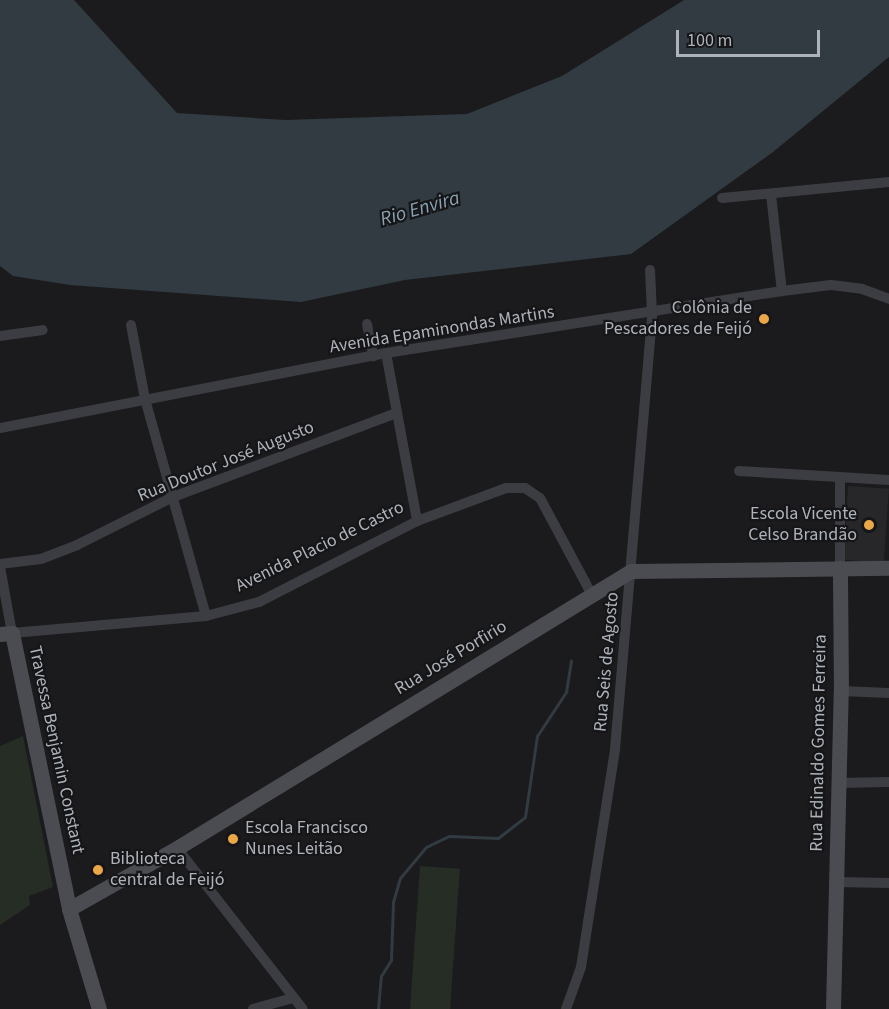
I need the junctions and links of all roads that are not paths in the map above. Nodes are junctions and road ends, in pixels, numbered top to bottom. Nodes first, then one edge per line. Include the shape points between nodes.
1 (889, 183) edge
2 (771, 195) junction
3 (722, 198) dead end
4 (650, 270) dead end
5 (782, 291) junction
6 (889, 299) edge
7 (652, 314) junction
8 (367, 324) dead end
9 (131, 325) dead end
10 (43, 330) dead end
11 (0, 336) edge
12 (386, 353) junction
13 (373, 356) junction
14 (146, 399) junction
15 (396, 413) junction
16 (0, 428) edge
17 (739, 471) dead end
18 (840, 478) junction
19 (889, 480) edge
20 (173, 497) junction
21 (417, 521) junction
22 (0, 565) edge
23 (840, 568) junction
24 (889, 568) edge
25 (631, 571) junction
26 (592, 595) junction
27 (206, 616) junction
28 (6, 633) edge
29 (842, 690) junction
30 (889, 693) edge
31 (889, 782) edge
32 (838, 783) junction
33 (177, 848) junction
34 (836, 882) junction
35 (889, 882) edge
36 (69, 909) junction
37 (293, 998) junction
38 (99, 1009) edge
39 (254, 1009) edge
40 (303, 1009) edge
41 (566, 1009) edge
42 (833, 1009) edge

1 - 2 street
2 - 3 street
2 - 5 street
4 - 7 street, Rua Seis de Agosto
5 - 6 street, Avenida Epaminondas Martins via 831,285 862,289
5 - 7 street, Avenida Epaminondas Martins
7 - 12 street, Avenida Epaminondas Martins
7 - 25 street, Rua Seis de Agosto
8 - 13 street
9 - 14 street
10 - 11 street
12 - 13 street, Avenida Epaminondas Martins
12 - 15 street
13 - 14 street, Avenida Epaminondas Martins
14 - 16 street, Avenida Epaminondas Martins
14 - 20 street
15 - 20 street, Rua Doutor José Augusto
15 - 21 street
17 - 18 street
18 - 19 street
18 - 23 street, Rua Edinaldo Gomes Ferreira
20 - 22 street, Rua Doutor José Augusto via 77,545 42,558
20 - 27 street
21 - 26 street, Avenida Placio de Castro via 506,488 525,488 540,498
21 - 27 street, Avenida Placio de Castro via 259,602
22 - 28 street, Travessa Benjamin Constant
23 - 24 street
23 - 25 street
23 - 29 street, Rua Edinaldo Gomes Ferreira
25 - 26 street, Rua José Porfirio
25 - 41 street, Rua Seis de Agosto via 615,749 581,967
26 - 33 street, Rua José Porfirio
27 - 28 street, Avenida Placio de Castro
28 - 36 street, Travessa Benjamin Constant
29 - 30 street
29 - 32 street, Rua Edinaldo Gomes Ferreira
31 - 32 street
32 - 34 street, Rua Edinaldo Gomes Ferreira
33 - 36 street, Rua José Porfirio
33 - 37 street
34 - 35 street
34 - 42 street, Rua Edinaldo Gomes Ferreira
36 - 38 street, Travessa Benjamin Constant
37 - 39 street
37 - 40 street

